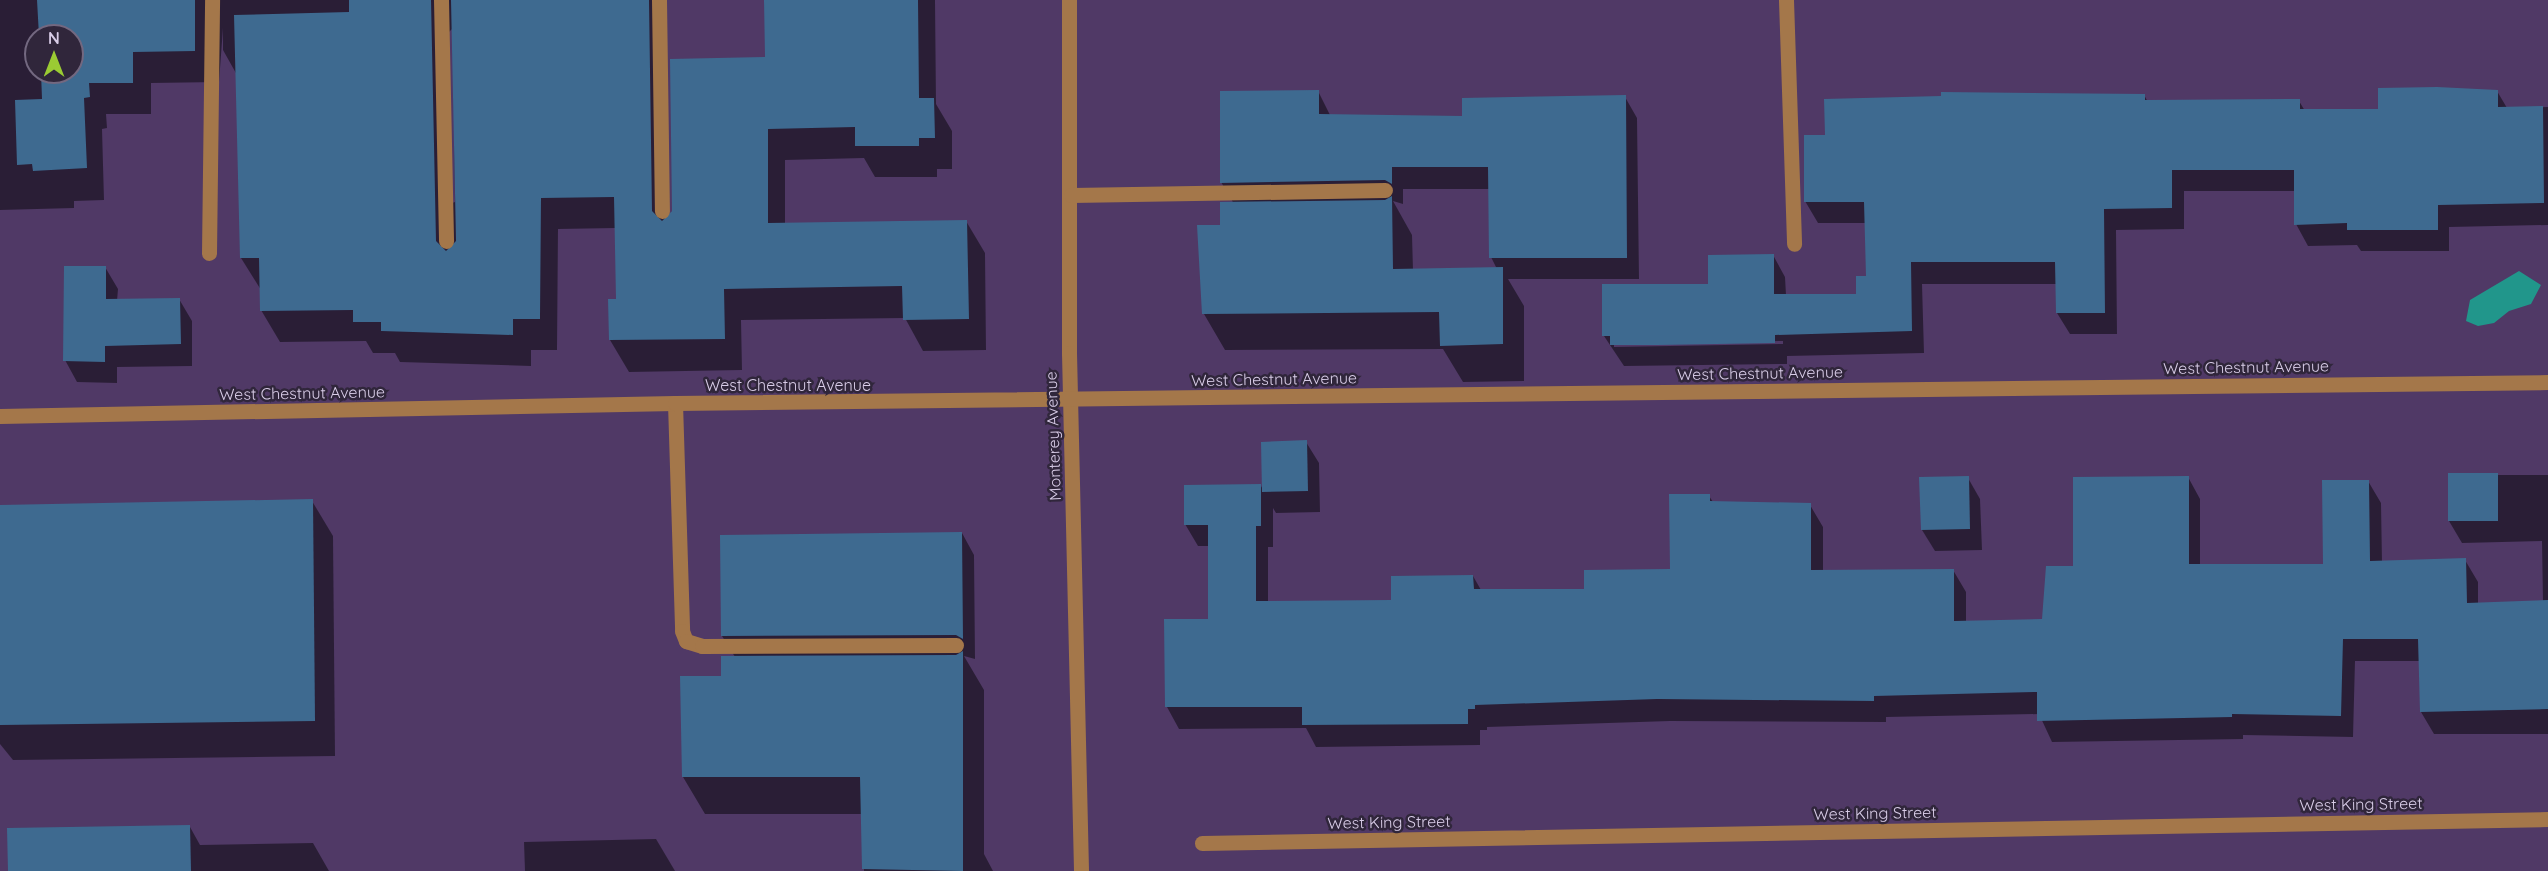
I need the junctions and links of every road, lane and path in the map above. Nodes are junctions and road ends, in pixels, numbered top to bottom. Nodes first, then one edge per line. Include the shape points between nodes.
1 (212, 0) edge
2 (441, 0) edge
3 (659, 0) edge
4 (1069, 0) edge
5 (1786, 0) edge
6 (1385, 190) dead end
7 (1071, 195) junction
8 (662, 211) dead end
9 (446, 241) dead end
10 (1794, 244) dead end
11 (209, 253) dead end
12 (2548, 382) edge
13 (1069, 399) junction
14 (675, 403) junction
15 (0, 416) edge
16 (956, 645) dead end
17 (2548, 819) edge
18 (1202, 843) dead end
19 (1081, 871) edge

1 - 11 street
2 - 9 street
3 - 8 street
4 - 7 street, Monterey Avenue
5 - 10 street
6 - 7 street
7 - 13 street, Monterey Avenue
12 - 13 street, West Chestnut Avenue
13 - 14 street, West Chestnut Avenue
13 - 19 street, Monterey Avenue
14 - 15 street, West Chestnut Avenue
14 - 16 street via 682,631 686,641 702,646
17 - 18 street, West King Street

